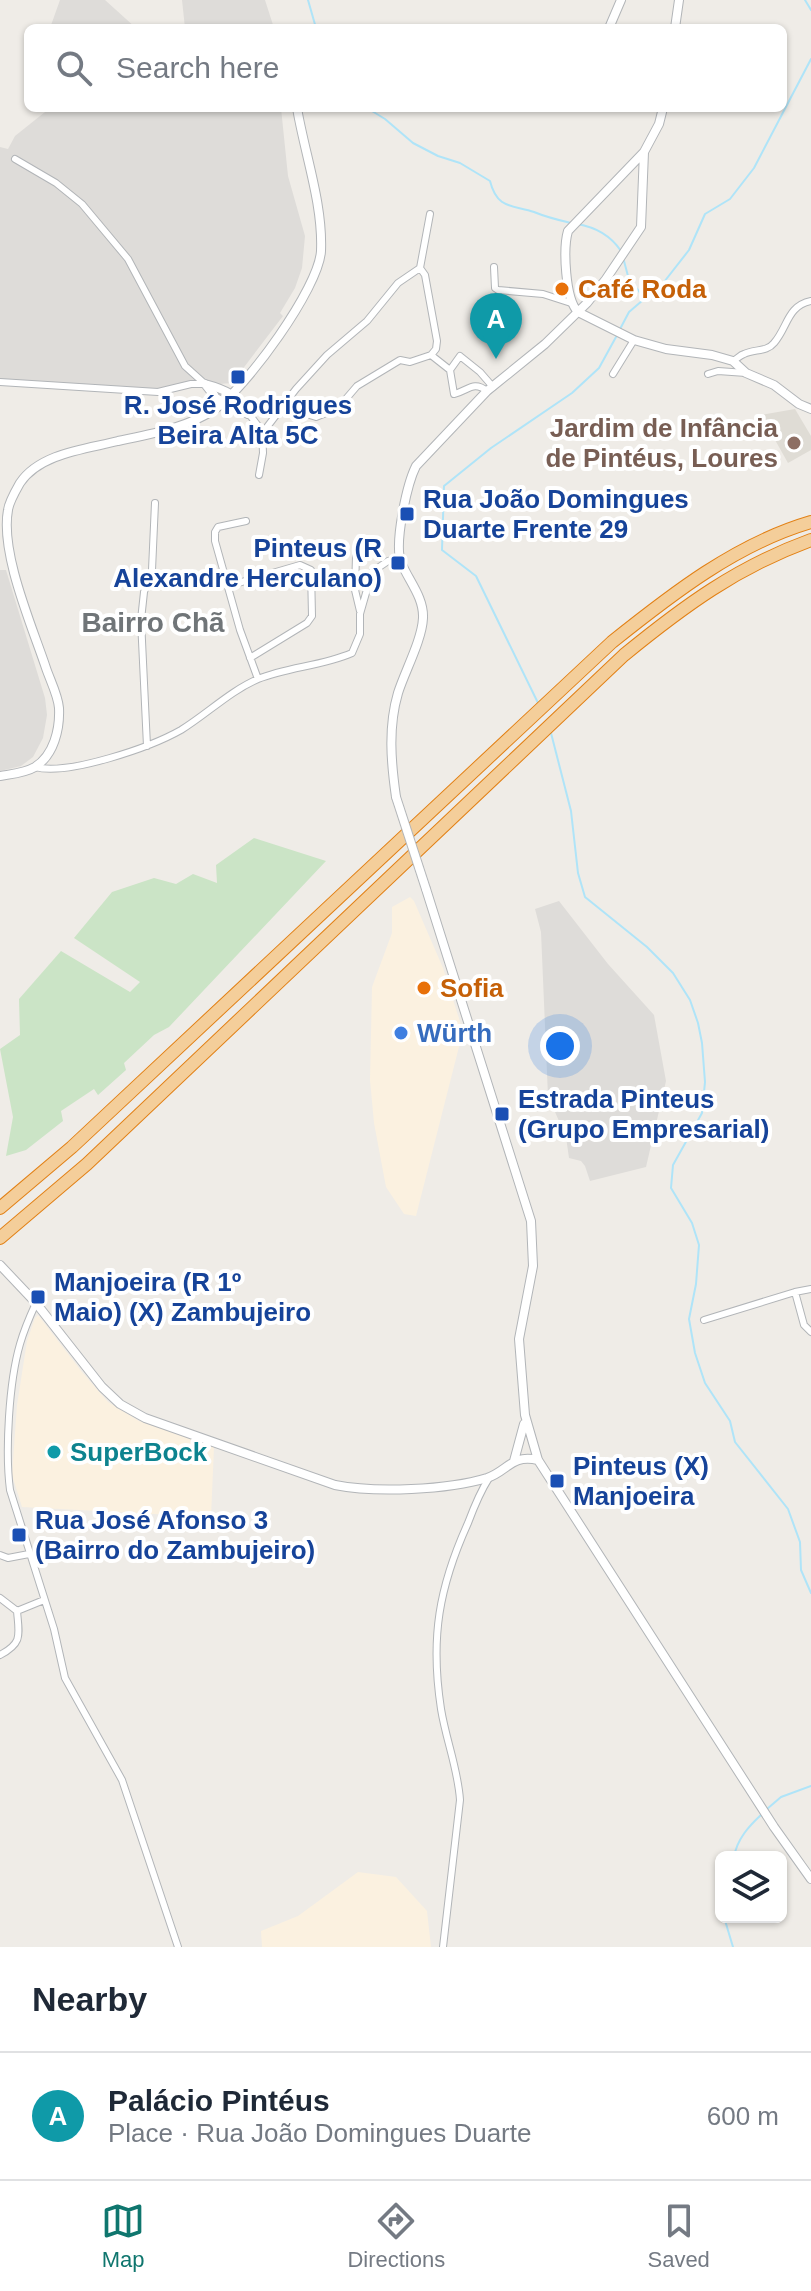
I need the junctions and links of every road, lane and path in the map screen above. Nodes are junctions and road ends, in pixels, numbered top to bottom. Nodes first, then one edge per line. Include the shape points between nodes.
1 (621, 0) edge
2 (679, 0) edge
3 (611, 24) edge
4 (676, 24) edge
5 (298, 112) edge
6 (662, 112) edge
7 (644, 152) junction
8 (15, 159) dead end
9 (430, 214) dead end
10 (494, 267) dead end
11 (420, 268) junction
12 (811, 301) edge
13 (571, 303) junction
14 (578, 312) junction
15 (634, 340) junction
16 (431, 355) junction
17 (733, 361) junction
18 (450, 370) junction
19 (746, 373) junction
20 (613, 374) dead end
21 (708, 374) dead end
22 (0, 382) edge
23 (205, 384) junction
24 (490, 389) junction
25 (232, 395) junction
26 (224, 403) junction
27 (811, 409) edge
28 (249, 414) junction
29 (277, 415) junction
30 (262, 431) junction
31 (259, 475) dead end
32 (155, 503) dead end
33 (246, 521) dead end
34 (811, 522) edge
35 (811, 540) edge
36 (372, 542) dead end
37 (399, 558) junction
38 (228, 586) junction
39 (360, 614) junction
40 (250, 658) junction
41 (258, 679) junction
42 (147, 746) junction
43 (35, 767) junction
44 (0, 776) edge
45 (0, 1208) edge
46 (0, 1238) edge
47 (2, 1267) edge
48 (811, 1289) edge
49 (795, 1292) junction
50 (36, 1303) junction
51 (704, 1320) dead end
52 (811, 1332) edge
53 (525, 1415) junction
54 (538, 1460) junction
55 (513, 1461) junction
56 (489, 1478) junction
57 (29, 1554) junction
58 (0, 1555) edge
59 (0, 1598) edge
60 (44, 1600) junction
61 (17, 1611) junction
62 (0, 1655) edge
63 (811, 1879) edge
64 (178, 1947) edge
65 (443, 1947) edge

1 - 3 street
2 - 4 street
5 - 25 street via 320,219 321,254 294,316
6 - 7 street
7 - 13 street via 572,224 564,243
7 - 14 street via 641,227
8 - 23 street via 82,204 128,259 185,366
9 - 11 street
10 - 13 street via 498,290
11 - 16 street via 437,341
11 - 29 street via 398,283 367,321 327,355
12 - 17 street via 790,313 769,347
13 - 14 street
14 - 15 street
14 - 24 street
15 - 17 street
15 - 20 street
16 - 18 street
16 - 29 street via 400,360 316,417 290,409
17 - 19 street
18 - 24 street via 460,356
18 - 24 street via 454,394 472,385
19 - 21 street
19 - 27 street
22 - 23 street via 158,392
23 - 25 street
23 - 26 street
24 - 37 street via 416,466 409,479
25 - 26 street
25 - 28 street
26 - 28 street
26 - 43 street via 166,431 64,454 22,480 8,508 7,536 59,706 57,736
28 - 30 street
29 - 30 street
30 - 31 street
32 - 42 street via 152,570 141,620
33 - 38 street via 224,524 215,532
34 - 45 highway via 743,550 678,589 612,642 72,1147
35 - 46 highway via 750,566 686,604 624,655 87,1164
36 - 39 street via 356,556
37 - 39 street via 372,572
37 - 53 street, bridge via 421,602 423,619 397,696 391,762 396,797 531,1221 533,1266 519,1339
38 - 40 street
38 - 40 street via 300,565 311,570 312,616
39 - 41 street via 360,634 352,653
40 - 41 street
41 - 42 street
42 - 43 street via 68,768
43 - 44 street
47 - 50 street
48 - 49 street
49 - 51 street
49 - 52 street
50 - 56 street via 102,1387 145,1418 362,1490
50 - 57 street via 13,1386 8,1472
53 - 54 street
53 - 55 street
54 - 55 street
54 - 63 street
55 - 56 street
56 - 65 street via 451,1559 436,1638 441,1710 460,1800
57 - 58 street
57 - 60 street
59 - 61 street
60 - 61 street
60 - 64 street via 65,1678 122,1780
61 - 62 street via 19,1636 14,1648

